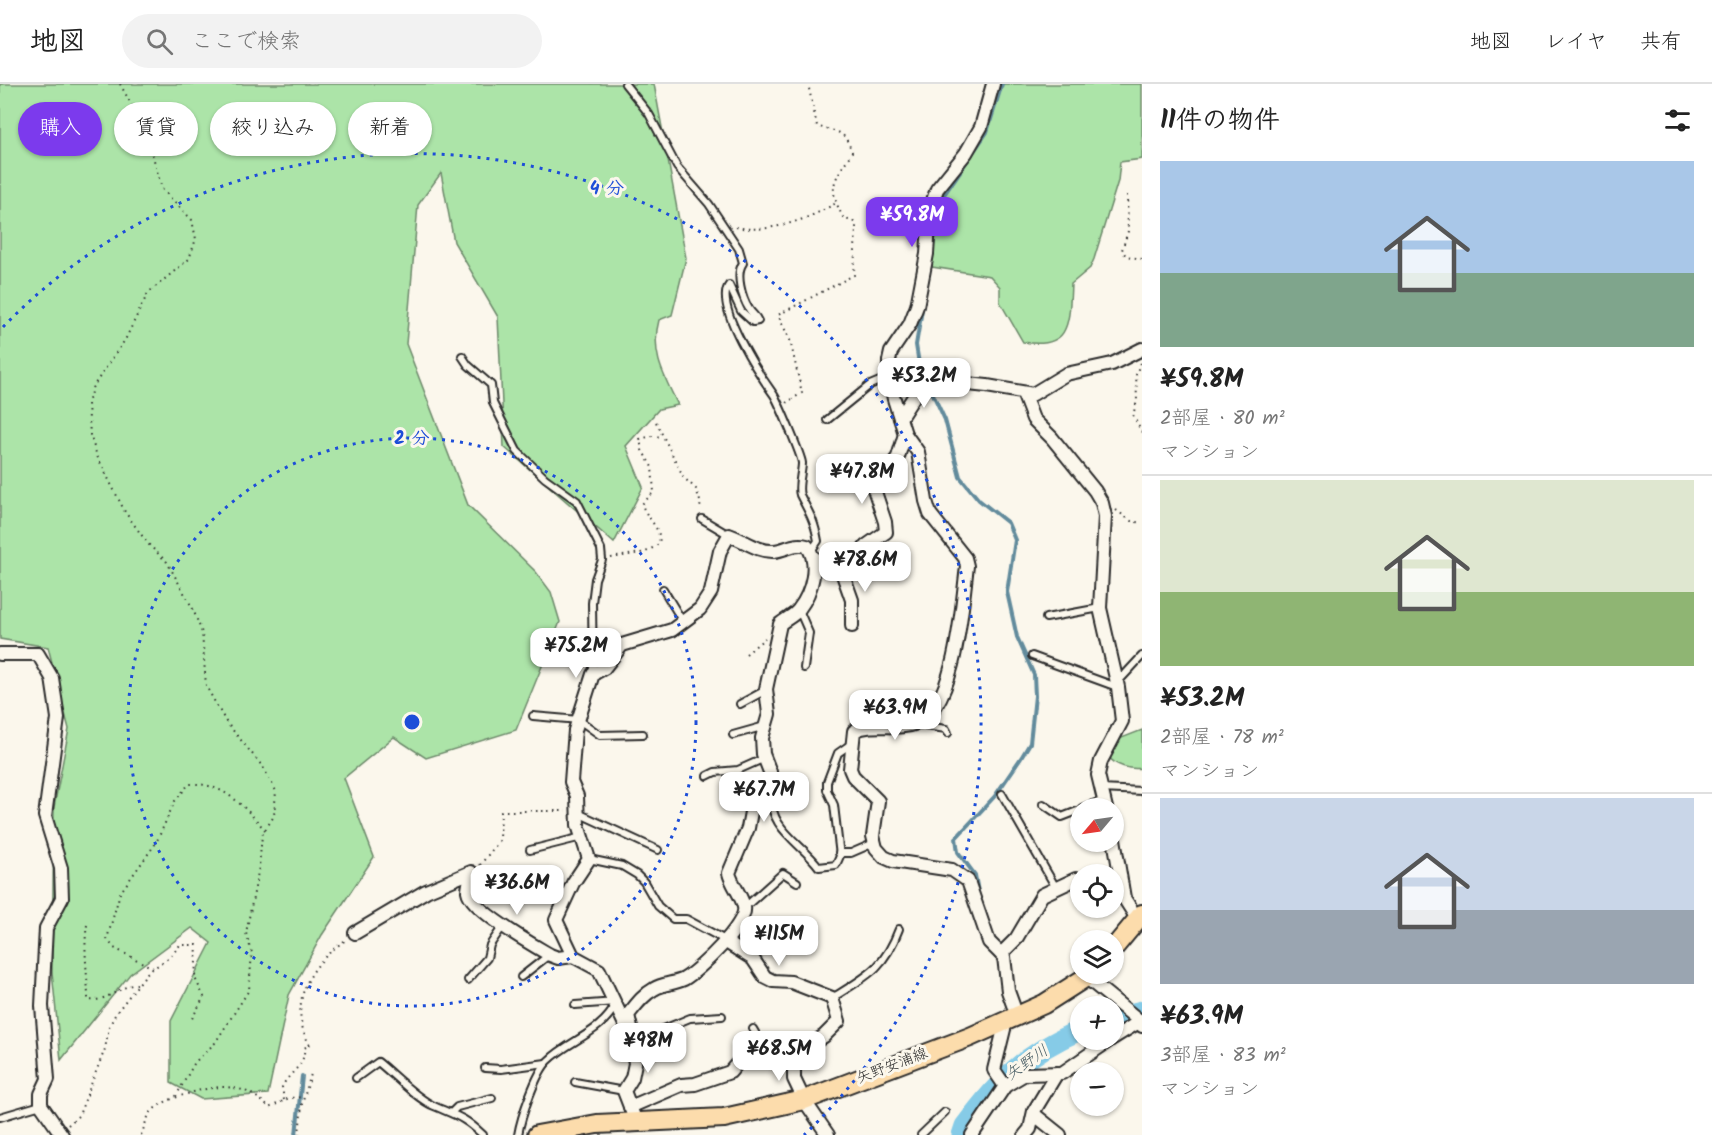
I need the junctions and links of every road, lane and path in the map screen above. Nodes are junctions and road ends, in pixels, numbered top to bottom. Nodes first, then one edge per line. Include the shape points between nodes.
1 (120, 84) edge
2 (625, 84) edge
3 (808, 84) edge
4 (993, 84) edge
5 (1127, 195) dead end
6 (836, 203) junction
7 (723, 225) junction
8 (1142, 259) edge
9 (1142, 349) edge
10 (462, 356) dead end
11 (1142, 360) edge
12 (889, 377) junction
13 (1023, 393) junction
14 (779, 405) junction
15 (900, 418) junction
16 (827, 420) dead end
17 (656, 422) dead end
18 (1142, 433) edge
19 (906, 434) junction
20 (663, 437) junction
21 (1102, 503) junction
22 (702, 519) joint
23 (1142, 523) edge
24 (729, 536) junction
25 (812, 555) junction
26 (601, 564) junction
27 (841, 569) junction
28 (663, 589) dead end
29 (1100, 608) junction
30 (799, 610) junction
31 (1046, 618) dead end
32 (683, 622) junction
33 (780, 624) junction
34 (852, 626) dead end
35 (0, 654) edge
36 (746, 654) dead end
37 (1032, 656) dead end
38 (1142, 656) edge
39 (804, 668) dead end
40 (593, 674) junction
41 (1117, 685) junction
42 (766, 689) junction
43 (740, 704) dead end
44 (533, 716) dead end
45 (579, 720) junction
46 (921, 721) junction
47 (765, 726) junction
48 (948, 733) dead end
49 (643, 734) dead end
50 (732, 735) dead end
51 (852, 744) junction
52 (765, 758) junction
53 (707, 776) dead end
54 (772, 790) junction
55 (1142, 791) edge
56 (1002, 794) dead end
57 (1103, 798) edge
58 (1108, 798) edge
59 (1043, 804) dead end
60 (578, 812) junction
61 (1070, 814) edge
62 (265, 830) junction
63 (583, 837) junction
64 (874, 843) junction
65 (530, 850) dead end
66 (658, 850) dead end
67 (1116, 852) edge
68 (839, 853) junction
69 (589, 859) junction
70 (471, 872) junction
71 (1070, 881) edge
72 (797, 882) dead end
73 (1056, 886) junction
74 (745, 908) junction
75 (1140, 917) edge
76 (87, 925) dead end
77 (504, 926) junction
78 (898, 929) dead end
79 (355, 933) joint
80 (1124, 936) edge
81 (726, 942) junction
82 (1001, 954) junction
83 (550, 955) junction
84 (573, 956) junction
85 (153, 968) junction
86 (521, 977) dead end
87 (468, 980) dead end
88 (137, 984) junction
89 (1076, 984) edge
90 (1098, 984) edge
91 (832, 998) junction
92 (617, 1002) junction
93 (575, 1005) dead end
94 (722, 1016) dead end
95 (1012, 1018) junction
96 (1137, 1019) edge
97 (190, 1022) dead end
98 (753, 1029) dead end
99 (1124, 1029) edge
100 (631, 1037) junction
101 (1097, 1050) edge
102 (772, 1053) junction
103 (794, 1056) junction
104 (546, 1063) junction
105 (485, 1068) dead end
106 (1057, 1073) junction
107 (311, 1074) dead end
108 (356, 1078) dead end
109 (575, 1082) dead end
110 (1001, 1082) junction
111 (624, 1091) junction
112 (304, 1097) junction
113 (175, 1098) junction
114 (492, 1098) dead end
115 (284, 1100) junction
116 (804, 1100) junction
117 (41, 1105) junction
118 (452, 1112) junction
119 (945, 1112) dead end
120 (1035, 1115) junction
121 (0, 1117) edge
122 (639, 1122) edge
123 (61, 1133) edge
124 (141, 1135) edge
125 (298, 1135) edge
126 (483, 1135) edge
127 (518, 1135) edge
128 (537, 1135) edge
129 (828, 1135) edge
130 (921, 1135) edge
131 (972, 1135) edge
132 (1025, 1135) edge
133 (1060, 1135) edge

1 - 62 path via 146,131 162,189 192,220 196,239 189,259 148,293 125,340 92,388 88,404 90,435 125,512 167,562 193,609 202,633 206,686 226,722 263,767 276,791 274,816
2 - 7 lane via 649,114 677,167
3 - 6 path via 816,126 837,130 847,138 852,152 834,180 832,192
4 - 12 street via 981,127 937,189 930,209 927,254 917,306 891,352
5 - 8 path via 1129,220 1122,250 1126,256
6 - 7 path via 814,216 759,229
6 - 14 path via 844,219 856,226 854,275 778,315 790,340 802,393
7 - 14 lane via 740,249 743,262 739,277 749,309 758,321 753,322 741,311 729,285 725,298 732,322
9 - 13 street via 1112,364 1066,374 1032,394
10 - 26 lane via 490,385 493,403 516,451 577,501 601,549
11 - 18 path via 1136,374 1133,416
12 - 15 street
12 - 16 lane via 870,385
13 - 15 street via 925,382
13 - 21 street via 1033,419
14 - 25 lane via 802,462 800,494 813,516 818,541
15 - 19 street
17 - 20 path
19 - 27 street via 898,457 873,489 886,531
19 - 46 street via 918,452 930,514 965,558 967,566 952,668 934,710
20 - 22 path via 684,478 696,489
20 - 26 path via 640,439 652,467 654,492 642,504 644,513 654,523 659,544 646,552 620,555
21 - 23 path via 1131,521
21 - 29 street via 1105,516
22 - 24 lane
24 - 25 street via 774,551 802,544
24 - 32 street via 720,551 708,598
25 - 27 street
25 - 30 street via 813,579
26 - 40 lane via 592,603
27 - 34 street via 852,600
28 - 32 lane
29 - 31 lane
29 - 41 street
30 - 33 street
30 - 39 lane via 809,633
32 - 40 street via 672,630 621,645 604,668
33 - 36 path
33 - 42 street
35 - 117 street via 38,654 52,678 58,718 45,816 61,868 62,898 46,928 42,1005 48,1079
37 - 41 lane
38 - 41 lane
40 - 45 street
41 - 57 street via 1122,722 1101,761 1098,775
42 - 43 lane
42 - 47 street via 769,714
44 - 45 lane
45 - 49 lane via 600,735
45 - 60 street via 572,747 571,782
46 - 48 lane
46 - 51 street via 860,728 854,731
47 - 50 lane
47 - 52 street
51 - 64 street via 853,776 878,801
51 - 68 lane via 838,753 827,782 834,805
52 - 53 lane via 738,770
52 - 54 street
54 - 68 lane via 778,821 796,846 822,869 836,866
54 - 74 street via 753,801 748,828 729,873
55 - 58 lane
56 - 73 lane
59 - 61 lane via 1062,817
60 - 63 street
60 - 66 lane
60 - 70 path via 501,811 500,840
62 - 85 path via 229,795 208,785 189,784 156,843 120,892 107,939 114,948
62 - 113 path via 246,933 252,953 249,990 215,1044 195,1062
63 - 65 lane
63 - 69 street
64 - 68 lane via 851,853
64 - 82 street via 888,860 960,873 968,881 988,942
67 - 75 street via 1124,898
69 - 81 lane via 622,866 637,875 658,906 673,919 686,919
69 - 84 street via 556,920
70 - 77 street via 468,891 475,903
70 - 79 street via 426,891
71 - 73 street
72 - 74 lane via 783,873
73 - 82 street via 1042,895 1016,939
74 - 81 street
75 - 80 main road
76 - 88 path via 88,1000 108,998
77 - 83 street
77 - 87 lane via 490,945 487,958
78 - 91 lane via 882,964
79 - 115 path via 322,960 306,985 299,1024 310,1045 304,1048 305,1059 282,1087
81 - 91 street via 753,959 765,977 791,982
81 - 100 street via 692,974 653,989 641,999 628,1015
82 - 95 street
83 - 84 street
83 - 86 lane
84 - 92 street via 599,970
85 - 88 path
85 - 97 path via 180,945 197,945 195,978 204,997
88 - 123 path via 112,1020 79,1115
89 - 95 main road, 矢野安浦線
90 - 96 street
91 - 103 street via 839,1021
92 - 93 lane
92 - 100 street
92 - 104 lane via 612,1013 590,1034
94 - 100 lane via 690,1017
95 - 110 street via 994,1070
95 - 116 main road, 矢野安浦線
96 - 99 street
98 - 102 lane via 761,1044
100 - 111 street via 635,1063
101 - 106 street
102 - 103 street
102 - 122 street via 741,1059 730,1072 681,1085
103 - 116 street via 794,1079
104 - 105 lane
104 - 127 lane via 534,1084
106 - 110 street via 1025,1074
106 - 120 street
107 - 112 path
108 - 118 lane via 378,1062 434,1106
109 - 111 lane
110 - 131 street
111 - 122 street
112 - 115 path
112 - 125 path
113 - 115 path via 226,1085 257,1095 268,1108
113 - 124 path via 152,1111
114 - 118 lane via 457,1107
116 - 122 main road, 矢野安浦線 via 724,1118
116 - 129 street
117 - 121 lane
117 - 123 street
118 - 126 lane
119 - 130 lane
120 - 132 street
120 - 133 street
122 - 128 main road, 矢野安浦線 via 597,1124

